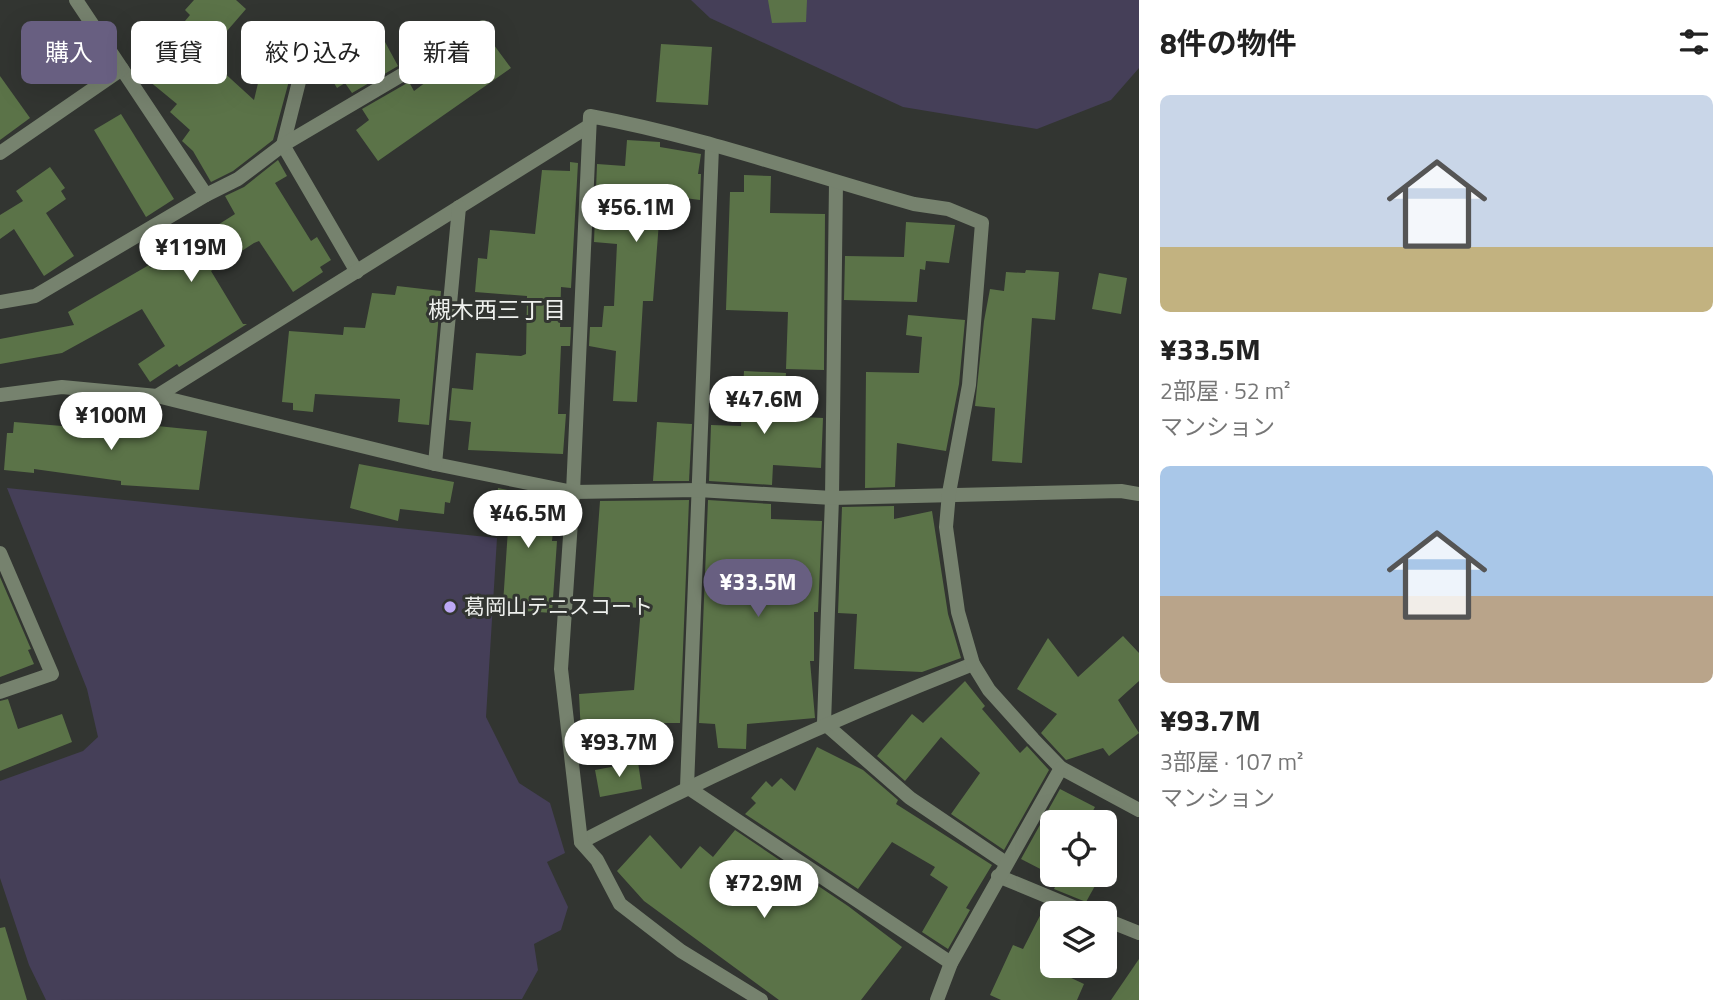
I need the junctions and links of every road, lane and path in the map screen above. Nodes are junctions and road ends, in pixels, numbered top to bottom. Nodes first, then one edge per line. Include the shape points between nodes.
1 (76, 0) edge
2 (122, 69) junction
3 (399, 77) edge
4 (299, 84) edge
5 (589, 126) junction
6 (284, 145) junction
7 (712, 147) junction
8 (0, 153) edge
9 (836, 182) junction
10 (206, 195) junction
11 (459, 207) junction
12 (357, 272) junction
13 (1, 300) edge
14 (0, 395) edge
15 (157, 396) junction
16 (435, 464) junction
17 (698, 491) junction
18 (573, 492) junction
19 (949, 493) junction
20 (1139, 494) edge
21 (832, 498) junction
22 (0, 553) edge
23 (973, 664) junction
24 (0, 692) edge
25 (824, 723) junction
26 (1061, 768) junction
27 (687, 787) junction
28 (1139, 810) edge
29 (581, 842) junction
30 (1006, 863) junction
31 (998, 876) junction
32 (1059, 901) edge
33 (1117, 924) edge
34 (1139, 933) edge
35 (951, 963) junction
36 (761, 1000) edge
37 (937, 1000) edge

1 - 2 street
2 - 8 street
2 - 10 street
3 - 6 street
4 - 6 street
5 - 7 street via 590,116 667,131
5 - 11 street
5 - 18 street
6 - 10 street via 238,179
6 - 12 street
7 - 9 street
7 - 17 street
9 - 19 street via 948,209 982,223 969,385
9 - 21 street
10 - 13 street via 35,296
11 - 12 street
11 - 16 street
12 - 15 street
14 - 15 street via 62,387
15 - 16 street
16 - 18 street
17 - 18 street
17 - 21 street
17 - 27 street
18 - 29 street via 561,669
19 - 20 street
19 - 21 street
19 - 23 street via 946,527 958,612
21 - 25 street
22 - 24 street via 52,674
23 - 25 street
23 - 26 street via 989,690
25 - 27 street
25 - 30 street via 910,798
26 - 28 street
26 - 30 street
27 - 29 street
27 - 35 street
29 - 36 street via 597,860 620,904 681,951
30 - 31 street
31 - 32 street
31 - 35 street
33 - 34 street
35 - 37 street

